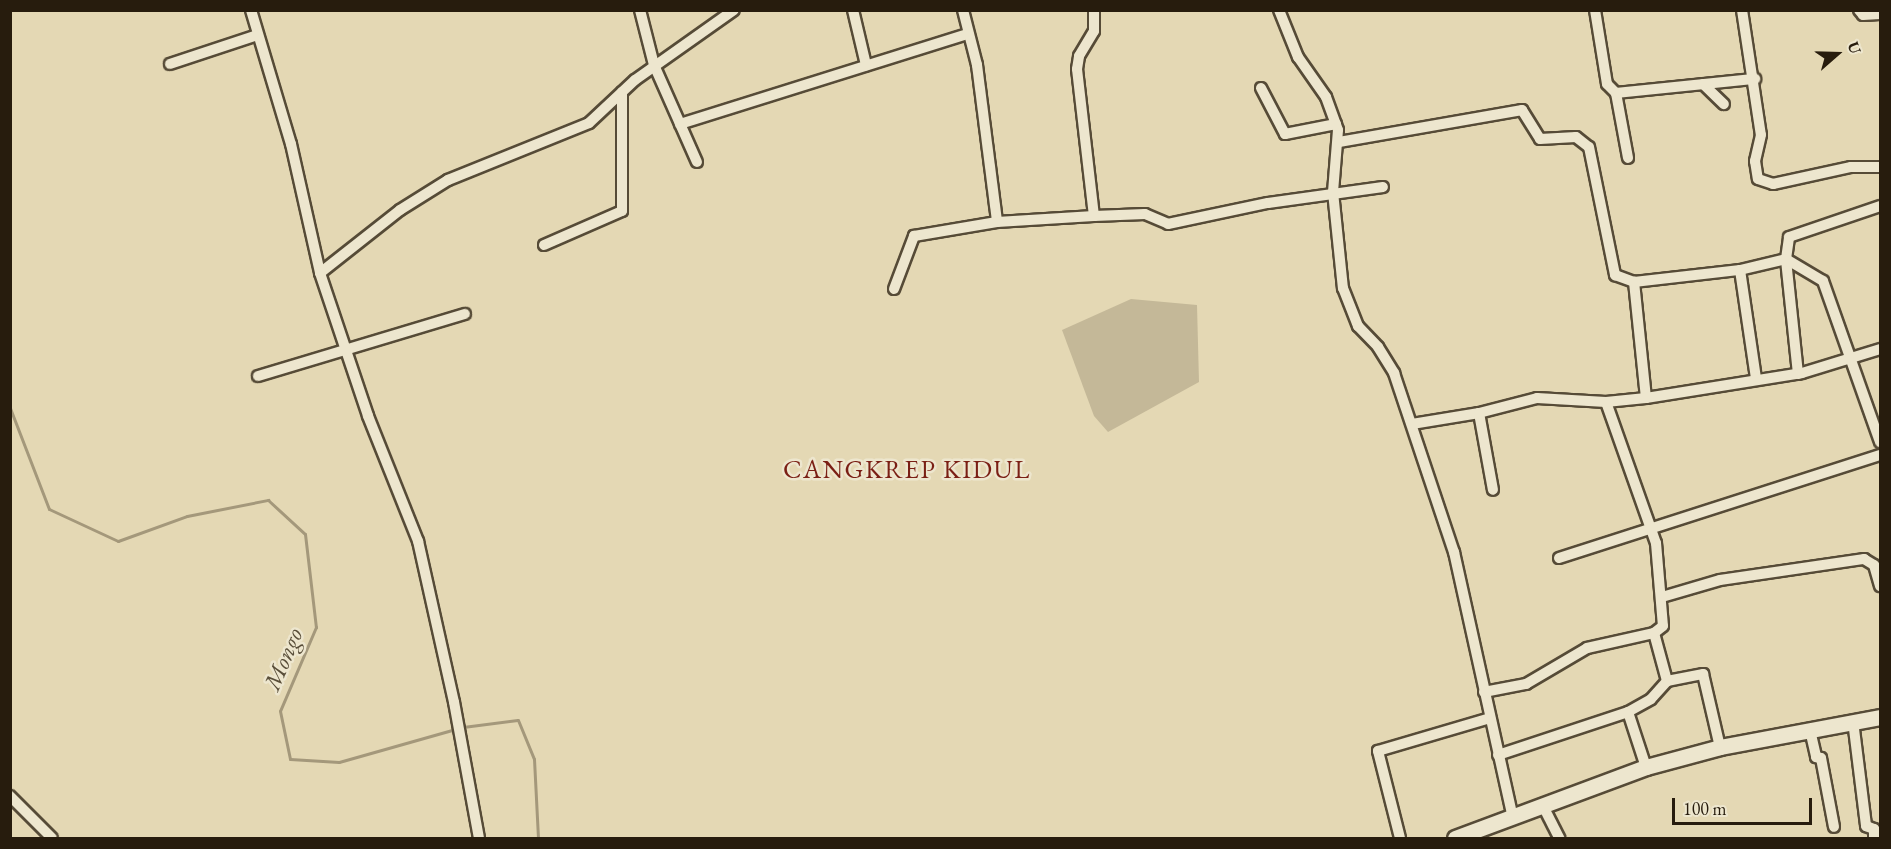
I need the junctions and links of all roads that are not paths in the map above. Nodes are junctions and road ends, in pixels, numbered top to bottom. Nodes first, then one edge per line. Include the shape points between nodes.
1 (251, 10) edge
2 (640, 10) edge
3 (734, 10) edge
4 (853, 10) edge
5 (963, 10) edge
6 (1094, 10) edge
7 (1279, 10) edge
8 (1594, 10) edge
9 (1742, 10) edge
10 (1859, 10) edge
11 (1881, 14) edge
12 (968, 34) junction
13 (258, 35) junction
14 (170, 64) dead end
15 (654, 65) junction
16 (866, 65) junction
17 (1755, 78) junction
18 (1703, 84) junction
19 (1261, 88) dead end
20 (622, 92) junction
21 (1616, 93) junction
22 (1724, 104) dead end
23 (680, 124) junction
24 (1336, 124) junction
25 (1339, 142) junction
26 (1628, 158) dead end
27 (698, 162) dead end
28 (1881, 167) edge
29 (1383, 187) dead end
30 (1333, 192) junction
31 (1881, 206) edge
32 (1094, 216) junction
33 (998, 222) junction
34 (544, 245) dead end
35 (1786, 259) junction
36 (1740, 270) junction
37 (320, 273) junction
38 (1634, 282) junction
39 (894, 289) dead end
40 (465, 314) dead end
41 (1881, 349) edge
42 (347, 352) junction
43 (1852, 360) junction
44 (1798, 374) junction
45 (258, 376) dead end
46 (1756, 379) junction
47 (1646, 398) junction
48 (1606, 402) junction
49 (1479, 413) junction
50 (1412, 424) junction
51 (1881, 442) edge
52 (1881, 454) edge
53 (1493, 490) dead end
54 (1651, 530) junction
55 (1558, 558) dead end
56 (1881, 586) edge
57 (1662, 597) junction
58 (1654, 633) junction
59 (1667, 681) junction
60 (1484, 692) junction
61 (1628, 712) junction
62 (1881, 717) edge
63 (1490, 718) junction
64 (1854, 721) junction
65 (1810, 730) junction
66 (1720, 747) junction
67 (1498, 755) junction
68 (1646, 767) junction
69 (10, 796) edge
70 (1544, 808) junction
71 (1513, 818) junction
72 (1834, 826) dead end
73 (1475, 835) edge
74 (52, 838) edge
75 (479, 838) edge
76 (1400, 838) edge
77 (1455, 838) edge
78 (1559, 838) edge
79 (1874, 838) edge

1 - 13 street
2 - 15 street
3 - 15 street
4 - 16 street
5 - 12 street
6 - 32 street via 1094,31 1079,56 1077,69
7 - 24 street via 1298,57 1320,85
8 - 21 street via 1607,84
9 - 17 street
10 - 11 street via 1863,15
12 - 16 street
12 - 33 street via 977,65
13 - 14 street
13 - 37 street via 291,144
15 - 20 street
15 - 23 street
16 - 23 street
17 - 18 street
17 - 28 street via 1761,135 1756,171 1763,183 1851,167
18 - 21 street
18 - 22 street
19 - 24 street via 1285,134
20 - 34 street via 622,211
20 - 37 street via 577,130 448,180 400,210
21 - 26 street
23 - 27 street
24 - 25 street
25 - 30 street
25 - 38 street via 1522,110 1540,138 1576,137 1589,147 1615,275
29 - 30 street
30 - 32 street via 1168,224 1145,214
30 - 50 street via 1343,288 1349,309 1394,373
31 - 35 street via 1791,236
32 - 33 street
33 - 39 street via 914,236
35 - 36 street
35 - 43 street via 1823,281
35 - 44 street
36 - 38 street
36 - 46 street
37 - 42 street
38 - 47 street
40 - 42 street
41 - 43 street
42 - 45 street
42 - 75 street via 418,541
43 - 44 street
43 - 51 street
44 - 46 street
46 - 47 street
47 - 48 street
48 - 49 street via 1537,398
48 - 54 street
49 - 50 street
49 - 53 street
50 - 60 street via 1454,552
52 - 54 street
54 - 55 street
54 - 57 street
56 - 57 street via 1874,566 1864,559 1720,580
57 - 58 street via 1663,626
58 - 59 street
58 - 60 street via 1587,648 1526,684
59 - 61 street via 1652,699
59 - 66 street via 1703,674
60 - 63 street
61 - 67 street
61 - 68 street
62 - 64 main road
63 - 67 street
63 - 76 street via 1378,751
64 - 65 main road
64 - 79 street via 1866,826 1874,829
65 - 66 main road
65 - 72 street via 1816,758 1821,758
66 - 68 main road
67 - 71 street
68 - 70 main road
69 - 74 street
70 - 71 main road
70 - 78 street
71 - 73 main road
73 - 77 main road

